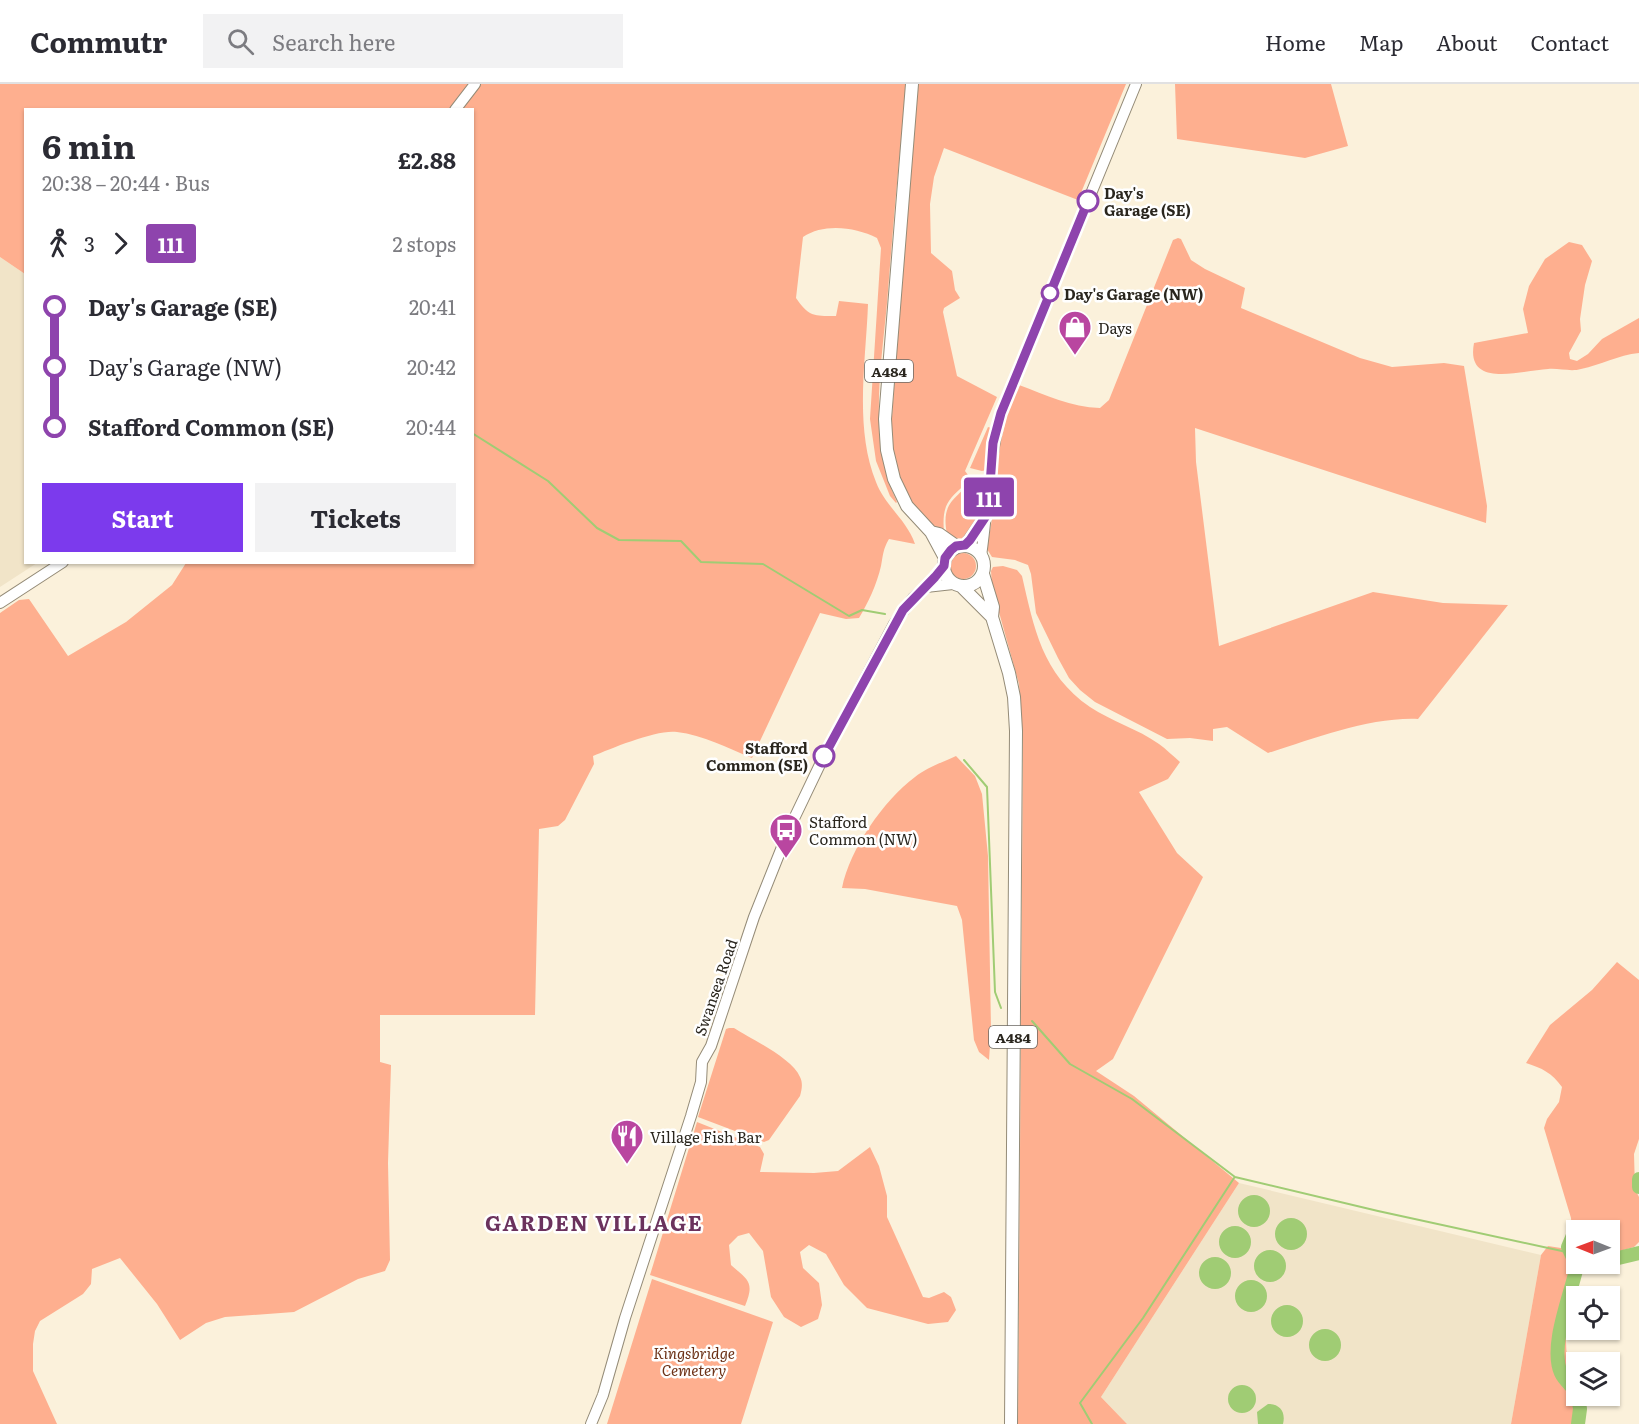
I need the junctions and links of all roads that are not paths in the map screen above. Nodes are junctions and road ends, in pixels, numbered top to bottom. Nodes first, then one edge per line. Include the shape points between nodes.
1 (475, 84) edge
2 (912, 84) edge
3 (1136, 84) edge
4 (457, 108) edge
5 (986, 516) junction
6 (930, 532) junction
7 (961, 546) junction
8 (981, 555) junction
9 (944, 562) junction
10 (60, 564) edge
11 (983, 574) junction
12 (957, 585) junction
13 (927, 587) junction
14 (0, 603) edge
15 (992, 617) junction
16 (591, 1424) edge
17 (1011, 1424) edge

1 - 4 main road
2 - 6 main road, A484 via 885,419 894,479 907,506
3 - 5 main road via 1001,413 993,443
5 - 7 main road
5 - 8 main road
6 - 7 main road, A484
6 - 9 main road, A484
7 - 8 main road, A484 via 976,549
7 - 9 main road
8 - 11 main road, A484
9 - 12 main road, A484 via 945,574
9 - 13 main road, Swansea Road
10 - 14 main road
11 - 12 main road via 976,582
11 - 15 main road, A484 via 993,606
12 - 13 main road
12 - 15 main road, A484
13 - 16 main road, Swansea Road via 894,624 790,827 702,1062 692,1116
15 - 17 main road, A484 via 1009,673 1016,731

